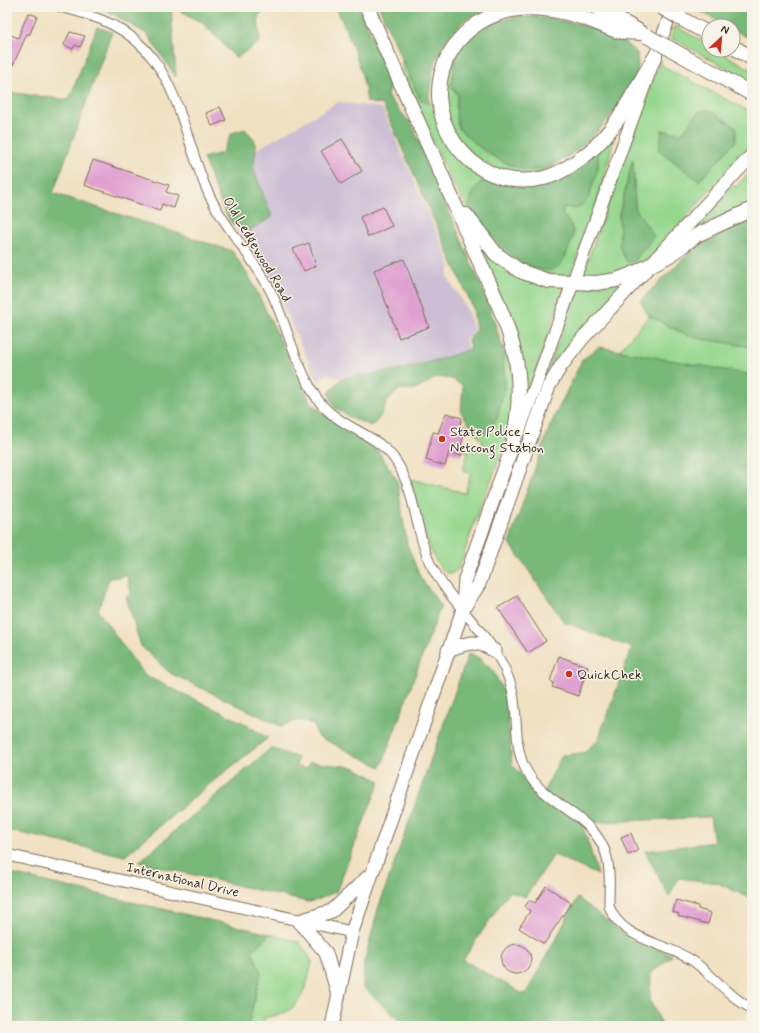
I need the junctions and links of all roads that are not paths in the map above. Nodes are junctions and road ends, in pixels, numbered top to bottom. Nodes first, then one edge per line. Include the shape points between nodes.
1 (60, 7) edge
2 (367, 7) edge
3 (596, 7) edge
4 (661, 7) edge
5 (675, 12) edge
6 (701, 29) edge
7 (644, 34) junction
8 (741, 52) edge
9 (655, 57) junction
10 (752, 58) edge
11 (752, 94) edge
12 (752, 155) edge
13 (449, 192) junction
14 (752, 209) edge
15 (650, 265) junction
16 (573, 283) junction
17 (511, 450) junction
18 (463, 609) junction
19 (448, 650) junction
20 (495, 651) junction
21 (7, 854) edge
22 (370, 875) junction
23 (299, 922) junction
24 (352, 932) junction
25 (338, 993) junction
26 (752, 1009) edge
27 (332, 1026) edge

1 - 18 street, Old Ledgewood Road via 96,17 119,27 137,41 154,60 169,88 209,196 268,286 287,326 307,382 324,408 382,445 398,464 406,481 430,564
2 - 13 highway
3 - 7 highway
4 - 5 highway, bridge
5 - 6 highway
5 - 9 main road
7 - 9 highway via 618,31 578,16 547,10 520,9 488,18 465,32 449,53 442,69 441,115 450,137 473,163 488,172 503,177 531,180 554,175 588,153 610,130
7 - 11 highway, bridge
8 - 10 highway
9 - 16 main road
12 - 15 highway
13 - 16 highway via 483,238 509,265 536,278
13 - 17 highway via 512,343 519,400
14 - 15 highway via 697,235 670,255
15 - 16 highway via 617,280
15 - 18 highway via 582,339 555,376 542,404 479,584
16 - 17 main road
17 - 18 highway via 465,579
18 - 19 highway
18 - 20 street, Old Ledgewood Road
19 - 20 highway via 472,642
19 - 22 highway
20 - 26 street, Old Ledgewood Road via 513,691 520,754 525,769 537,786 582,821 602,845 609,873 609,906 616,919 635,934 691,960 737,1000
21 - 23 main road, International Drive
22 - 23 highway via 332,911
22 - 24 highway
23 - 24 main road, International Drive
23 - 25 highway via 326,953
24 - 25 highway
25 - 27 highway

